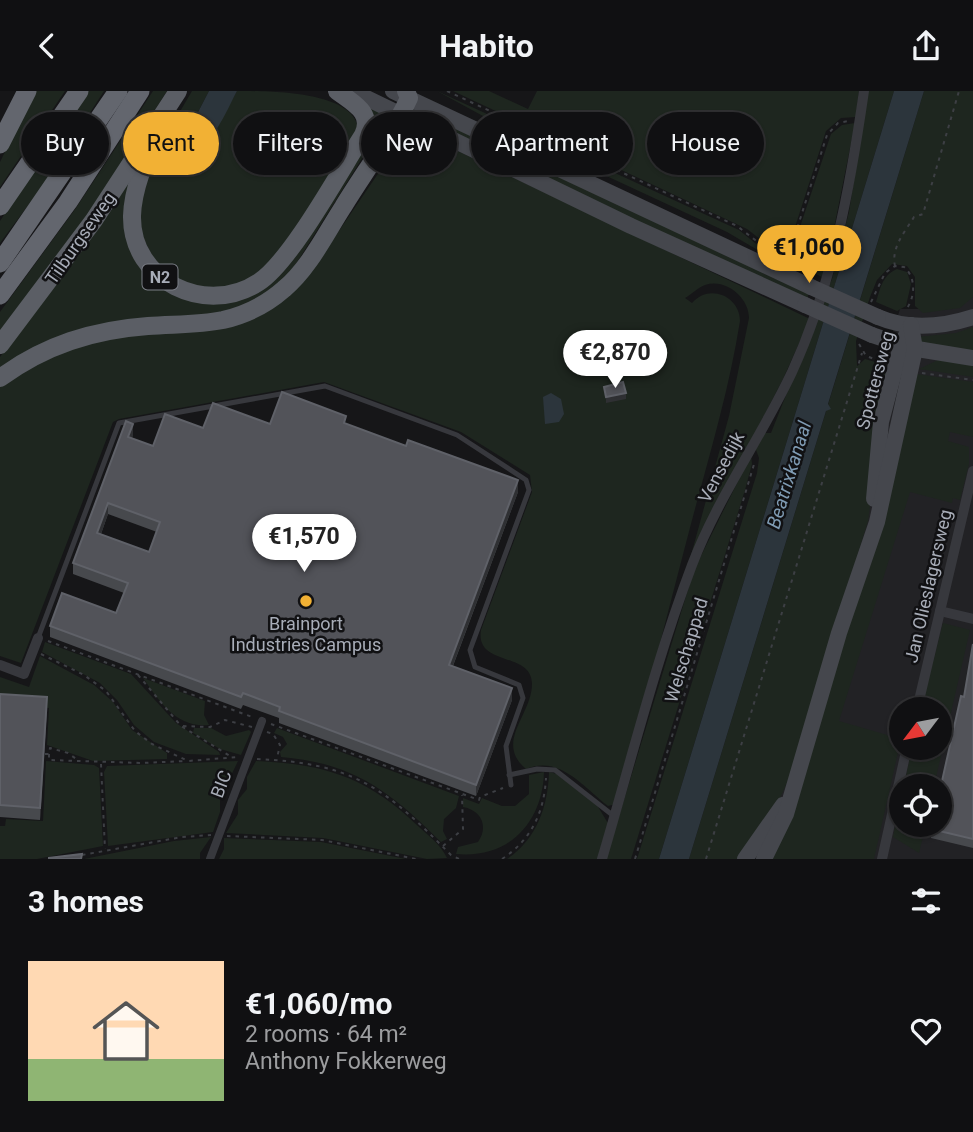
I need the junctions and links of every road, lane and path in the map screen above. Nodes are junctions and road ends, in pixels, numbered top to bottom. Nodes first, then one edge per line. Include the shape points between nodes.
1 (27, 91) edge
2 (79, 91) edge
3 (118, 91) edge
4 (140, 91) edge
5 (178, 91) edge
6 (337, 91) edge
7 (352, 91) edge
8 (447, 91) edge
9 (864, 91) edge
10 (959, 91) edge
11 (401, 97) edge
12 (167, 110) junction
13 (860, 121) junction
14 (0, 144) edge
15 (0, 207) edge
16 (0, 263) edge
17 (0, 295) edge
18 (911, 305) junction
19 (909, 316) junction
20 (973, 317) edge
21 (0, 345) edge
22 (908, 347) junction
23 (973, 358) edge
24 (888, 363) dead end
25 (916, 372) dead end
26 (0, 377) edge
27 (973, 380) edge
28 (751, 447) junction
29 (973, 471) edge
30 (940, 611) junction
31 (973, 619) edge
32 (38, 638) junction
33 (0, 665) edge
34 (137, 674) junction
35 (920, 697) edge
36 (260, 725) junction
37 (181, 726) junction
38 (44, 754) edge
39 (50, 754) junction
40 (231, 757) dead end
41 (277, 759) dead end
42 (904, 760) edge
43 (188, 761) dead end
44 (79, 762) junction
45 (101, 763) junction
46 (546, 768) junction
47 (509, 775) junction
48 (511, 785) joint
49 (462, 794) junction
50 (790, 794) junction
51 (614, 817) junction
52 (219, 835) junction
53 (442, 846) dead end
54 (106, 851) junction
55 (81, 855) edge
56 (451, 855) dead end
57 (210, 859) edge
58 (416, 859) edge
59 (449, 859) edge
60 (502, 859) edge
61 (602, 859) edge
62 (635, 859) edge
63 (706, 859) edge
64 (745, 859) edge
65 (764, 859) edge
66 (882, 859) edge

1 - 14 highway
2 - 15 highway
3 - 16 highway
4 - 17 highway, Tilburgseweg
5 - 12 highway, Tilburgseweg / N2
6 - 12 highway, N2 via 364,113 368,124 363,135 275,267 247,289 221,296 192,294 165,281 146,262 135,237 135,191
7 - 11 main road
8 - 13 path via 737,226 786,262 827,135 838,123
9 - 13 street, Vensedijk
10 - 18 path via 923,214 914,217 893,255 895,266 904,267 913,278
11 - 19 main road, bridge via 878,317
11 - 22 main road, bridge via 631,226
11 - 26 highway via 303,268 269,300 223,320 86,335 41,352
12 - 21 highway, Tilburgseweg / N2 via 94,220
13 - 28 street, Vensedijk via 828,277 791,374
18 - 19 path
18 - 19 path
19 - 20 main road via 945,324
19 - 22 main road, Spottersweg
22 - 23 main road
22 - 50 main road, Spottersweg via 880,429 866,547
24 - 63 path via 862,353
25 - 27 path
28 - 51 street, Vensedijk via 692,564
28 - 62 path, Welschappad via 755,465 746,497
29 - 30 street, Jan Olieslagersweg
30 - 31 street
30 - 35 street, Jan Olieslagersweg
32 - 33 street via 24,674
32 - 34 path
32 - 47 lane via 119,423 325,386 457,435 526,480 529,490 470,650 475,667 519,685 523,698 506,746
34 - 36 path
34 - 37 path
36 - 37 path via 225,720 210,727
36 - 41 path via 280,745
36 - 49 path
36 - 52 street, BIC
37 - 40 path
38 - 39 path
39 - 44 path via 49,760
39 - 44 path via 50,748 62,750
42 - 66 street
43 - 45 path
44 - 45 path
45 - 54 path
46 - 47 lane
46 - 51 lane via 569,778
46 - 60 path via 537,822 521,845
47 - 48 lane
48 - 49 path via 479,800
49 - 53 path via 463,829
50 - 64 main road, Spottersweg
50 - 65 main road, Spottersweg via 783,822
51 - 61 street, Vensedijk
52 - 54 path
52 - 57 street, BIC
52 - 58 path via 322,840
54 - 55 path
56 - 59 path

